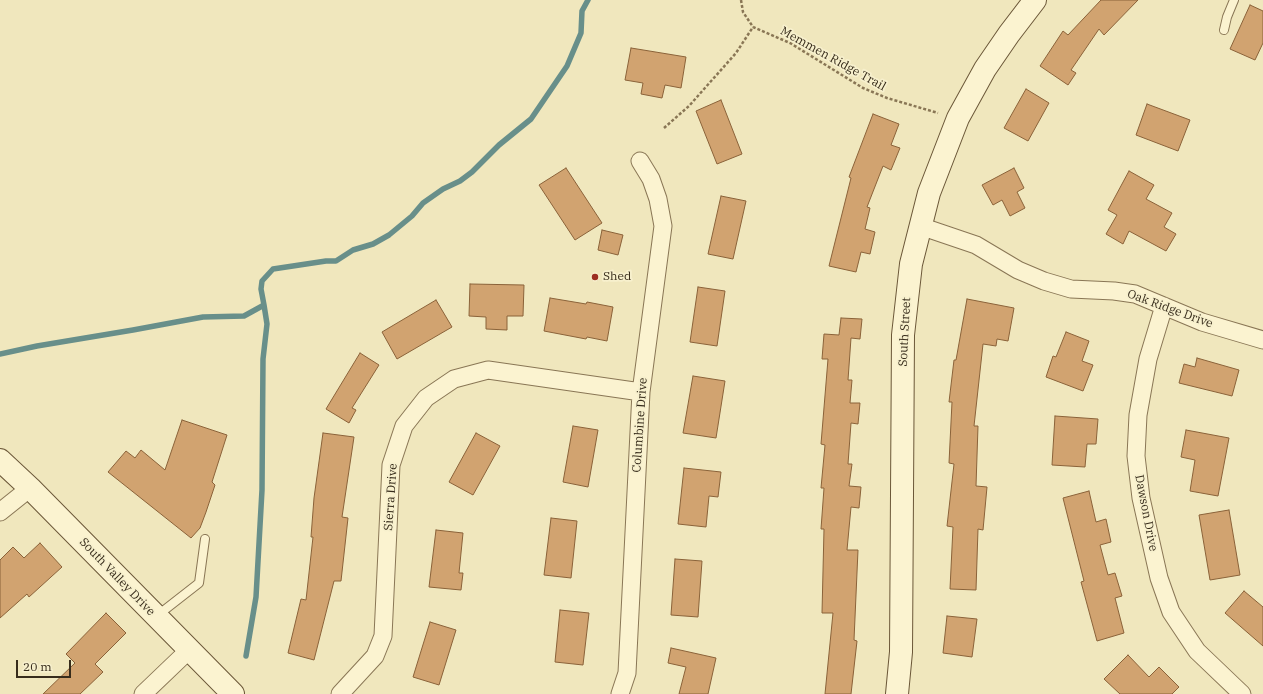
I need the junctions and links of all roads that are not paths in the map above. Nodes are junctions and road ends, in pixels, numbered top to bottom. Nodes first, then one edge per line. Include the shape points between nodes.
1 (1234, 0) edge
2 (1032, 1) edge
3 (1224, 30) dead end
4 (640, 161) dead end
5 (920, 226) junction
6 (1164, 306) junction
7 (1263, 340) edge
8 (641, 392) junction
9 (0, 460) edge
10 (30, 488) junction
11 (0, 512) edge
12 (205, 539) dead end
13 (156, 616) junction
14 (189, 650) junction
15 (143, 694) edge
16 (233, 694) edge
17 (340, 694) edge
18 (620, 694) edge
19 (897, 694) edge
20 (1242, 694) edge

1 - 3 lane
2 - 5 street, South Street via 985,69 958,118 941,160
4 - 8 street, Columbine Drive via 651,179 663,226
5 - 6 street, Oak Ridge Drive via 976,245 1018,270 1044,281 1071,289 1124,292
5 - 19 street, South Street via 912,264 903,335 901,652
6 - 7 street, Oak Ridge Drive via 1208,324
6 - 20 street, Dawson Drive via 1148,359 1138,415 1136,456 1141,498 1159,578 1171,612 1197,650
8 - 17 street, Sierra Drive via 488,370 454,379 426,398 404,426 391,465 383,636 375,656
8 - 18 street, Columbine Drive via 627,673
9 - 10 street, South Valley Drive
10 - 11 street
10 - 13 street, South Valley Drive
12 - 13 lane via 199,583
13 - 14 street, South Valley Drive
14 - 15 street
14 - 16 street, South Valley Drive

